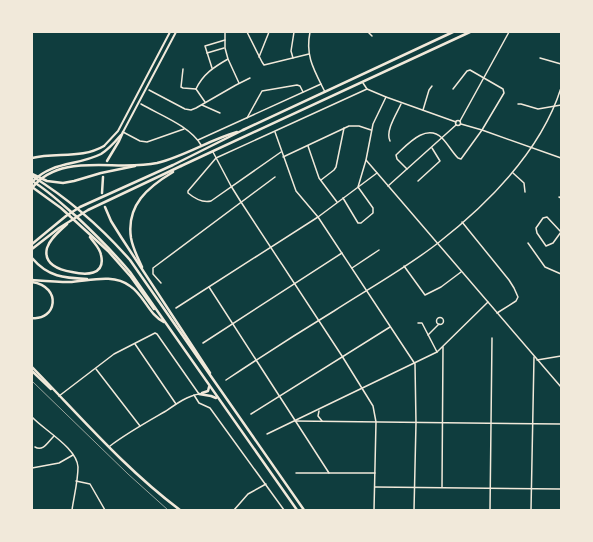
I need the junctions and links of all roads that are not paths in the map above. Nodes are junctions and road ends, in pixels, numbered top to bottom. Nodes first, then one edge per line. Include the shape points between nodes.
1 (170, 32) edge
2 (176, 32) edge
3 (225, 32) edge
4 (247, 32) edge
5 (269, 32) edge
6 (294, 32) edge
7 (310, 32) edge
8 (368, 32) edge
9 (453, 32) edge
10 (470, 32) edge
11 (509, 32) edge
12 (372, 36) dead end
13 (226, 40) junction
14 (225, 48) junction
15 (207, 53) junction
16 (309, 54) junction
17 (259, 57) junction
18 (293, 58) junction
19 (540, 58) dead end
20 (228, 59) junction
21 (561, 64) edge
22 (212, 68) junction
23 (183, 69) dead end
24 (250, 78) dead end
25 (483, 78) junction
26 (239, 83) junction
27 (363, 83) junction
28 (321, 84) junction
29 (432, 86) dead end
30 (367, 88) junction
31 (561, 88) edge
32 (196, 89) junction
33 (453, 89) dead end
34 (149, 90) dead end
35 (303, 92) junction
36 (325, 92) junction
37 (386, 97) junction
38 (205, 103) junction
39 (141, 104) dead end
40 (401, 104) junction
41 (518, 104) dead end
42 (202, 105) junction
43 (561, 105) edge
44 (555, 106) junction
45 (422, 111) junction
46 (220, 113) dead end
47 (247, 118) junction
48 (460, 121) junction
49 (456, 123) junction
50 (461, 124) junction
51 (344, 128) junction
52 (184, 129) junction
53 (243, 130) junction
54 (371, 130) junction
55 (482, 130) junction
56 (123, 132) junction
57 (275, 132) junction
58 (441, 138) junction
59 (198, 140) junction
60 (390, 141) dead end
61 (201, 145) junction
62 (307, 145) junction
63 (104, 146) joint
64 (431, 147) junction
65 (531, 148) junction
66 (282, 151) junction
67 (213, 152) junction
68 (283, 157) junction
69 (32, 158) edge
70 (216, 158) junction
71 (561, 158) edge
72 (366, 160) junction
73 (107, 161) dead end
74 (138, 165) junction
75 (182, 166) junction
76 (52, 169) junction
77 (407, 169) junction
78 (513, 172) junction
79 (377, 173) junction
80 (32, 175) edge
81 (103, 176) dead end
82 (275, 177) dead end
83 (321, 180) junction
84 (32, 181) edge
85 (418, 181) dead end
86 (231, 186) junction
87 (388, 186) junction
88 (32, 187) edge
89 (358, 187) junction
90 (525, 192) dead end
91 (102, 193) dead end
92 (343, 198) junction
93 (241, 202) junction
94 (337, 202) junction
95 (105, 207) dead end
96 (318, 217) junction
97 (70, 221) junction
98 (462, 222) junction
99 (561, 232) edge
100 (88, 234) junction
101 (438, 243) junction
102 (528, 243) dead end
103 (32, 244) edge
104 (271, 248) junction
105 (33, 249) edge
106 (379, 250) dead end
107 (342, 253) junction
108 (32, 258) edge
109 (404, 266) junction
110 (352, 268) junction
111 (461, 272) junction
112 (144, 273) junction
113 (561, 274) edge
114 (90, 280) junction
115 (32, 281) edge
116 (161, 283) dead end
117 (294, 284) junction
118 (209, 287) junction
119 (366, 290) junction
120 (488, 302) junction
121 (176, 308) dead end
122 (497, 313) junction
123 (32, 318) edge
124 (318, 320) junction
125 (165, 322) junction
126 (418, 323) dead end
127 (232, 324) junction
128 (439, 324) dead end
129 (390, 327) junction
130 (428, 335) junction
131 (492, 338) dead end
132 (203, 342) dead end
133 (135, 344) junction
134 (443, 347) junction
135 (437, 352) junction
136 (342, 356) junction
137 (534, 356) junction
138 (561, 356) edge
139 (256, 360) junction
140 (537, 360) junction
141 (415, 364) junction
142 (32, 367) edge
143 (95, 368) junction
144 (32, 371) edge
145 (226, 380) dead end
146 (215, 384) junction
147 (209, 387) junction
148 (561, 387) edge
149 (363, 389) junction
150 (56, 392) junction
151 (200, 394) junction
152 (194, 395) junction
153 (60, 396) junction
154 (279, 396) junction
155 (220, 402) junction
156 (176, 404) junction
157 (319, 410) junction
158 (251, 414) dead end
159 (32, 417) edge
160 (296, 421) junction
161 (324, 422) junction
162 (376, 422) junction
163 (416, 423) junction
164 (443, 423) junction
165 (490, 423) junction
166 (532, 424) junction
167 (561, 424) edge
168 (140, 426) junction
169 (267, 434) dead end
170 (54, 436) junction
171 (110, 446) junction
172 (35, 447) dead end
173 (74, 455) junction
174 (32, 468) edge
175 (296, 473) dead end
176 (329, 473) junction
177 (375, 473) junction
178 (76, 481) junction
179 (266, 484) junction
180 (375, 487) junction
181 (442, 487) junction
182 (414, 488) junction
183 (490, 488) junction
184 (531, 488) junction
185 (561, 489) edge
186 (72, 510) edge
187 (105, 510) edge
188 (180, 510) edge
189 (234, 510) edge
190 (284, 510) edge
191 (297, 510) edge
192 (304, 510) edge
193 (374, 510) edge
194 (414, 510) edge
195 (490, 510) edge
196 (531, 510) edge

1 - 63 main road via 118,131
2 - 56 main road
3 - 13 street
4 - 17 street
5 - 17 street
6 - 18 street via 291,51
7 - 16 street
8 - 12 street
9 - 36 main road
10 - 27 main road
11 - 25 street
13 - 14 street
13 - 15 street via 206,45
14 - 15 street
14 - 20 street
15 - 22 street
16 - 18 street
16 - 28 street
17 - 18 street via 266,65
19 - 21 street
20 - 22 street
20 - 26 street
22 - 32 street via 203,76
23 - 32 street via 181,87
24 - 26 street
25 - 33 street via 468,70
25 - 48 street
25 - 55 street via 504,91
26 - 38 street
27 - 30 street
27 - 67 main road
28 - 35 street
28 - 36 street
29 - 45 street
30 - 37 street
30 - 57 street
31 - 44 street
32 - 38 street
34 - 42 street via 187,110
35 - 47 street
35 - 47 street via 298,85 264,90
36 - 53 main road
37 - 40 street
37 - 54 street
38 - 42 street
39 - 52 street
40 - 45 street
40 - 60 street via 389,132
41 - 44 street via 538,109
42 - 46 street
43 - 44 street
44 - 65 street
45 - 49 street
47 - 59 street
48 - 49 street
48 - 50 street
49 - 50 street via 458,126
49 - 58 street
50 - 55 street
51 - 54 street via 354,125
51 - 62 street
51 - 83 street via 336,167
52 - 56 street via 147,142
52 - 59 street
53 - 61 main road
53 - 103 main road via 173,165 85,204
54 - 72 street
55 - 58 street via 460,160
55 - 65 street
56 - 73 main road
56 - 76 main road via 110,148 99,155
57 - 66 street
57 - 70 street
58 - 64 street
58 - 77 street via 430,132 422,133 398,154 396,158
59 - 61 street
61 - 74 main road via 170,159
62 - 68 street
62 - 83 street
63 - 69 main road via 82,154
64 - 77 street
64 - 85 street via 440,160
65 - 71 street
65 - 78 street
66 - 68 street
66 - 86 street
67 - 70 street
67 - 75 main road
68 - 96 street via 296,191
70 - 86 street
70 - 86 street via 188,193 208,202
72 - 79 street
72 - 89 street
74 - 76 main road via 73,166
74 - 80 main road via 63,183 47,181
75 - 97 main road
75 - 112 main road via 148,189 135,207 131,238
76 - 84 main road
76 - 88 main road
77 - 87 street
78 - 90 street via 524,183
78 - 98 street
79 - 87 street
79 - 89 street
80 - 146 main road via 90,218 121,250 139,272
81 - 91 main road
82 - 93 street
83 - 94 street
84 - 125 main road via 68,210 113,253
86 - 93 street
87 - 101 street
88 - 100 main road via 52,201
89 - 92 street
89 - 92 street via 374,212 361,223 356,221
92 - 94 street
93 - 104 street
93 - 116 street via 153,268 153,274
94 - 96 street
95 - 112 main road
96 - 104 street
96 - 107 street
97 - 100 main road via 47,247 48,258 54,267 82,274 91,274 97,270 101,265 101,256
97 - 105 main road
98 - 101 street
98 - 122 street via 509,280 518,297
99 - 99 street via 547,218 543,218 536,228 546,246 553,243
100 - 125 main road via 121,265
101 - 109 street
101 - 111 street
102 - 113 street via 544,267
104 - 117 street
104 - 118 street
106 - 110 street
107 - 110 street
107 - 117 street
108 - 114 main road via 43,269 59,277
109 - 111 street via 425,295
109 - 119 street
110 - 119 street
111 - 120 street
112 - 146 main road
114 - 115 main road
114 - 125 main road via 113,279 128,284 140,294 157,317
115 - 123 main road via 46,287 51,293 52,300 46,314
117 - 124 street
117 - 127 street
118 - 121 street
118 - 127 street
119 - 124 street
119 - 129 street
120 - 122 street
120 - 134 street
122 - 137 street
124 - 136 street
124 - 139 street
125 - 147 main road
126 - 130 street via 422,323
127 - 132 street
127 - 139 street
128 - 130 street
129 - 136 street
129 - 141 street
130 - 135 street
131 - 165 street
133 - 143 street via 114,354
133 - 151 street via 157,334
133 - 156 street
134 - 135 street
134 - 164 street
135 - 141 street
136 - 149 street
136 - 154 street
137 - 140 street
137 - 166 street
138 - 140 street
139 - 145 street
139 - 154 street
140 - 148 street
141 - 149 street
141 - 163 street
142 - 150 main road
143 - 153 street
143 - 168 street
144 - 150 main road
146 - 192 main road
147 - 151 main road via 208,391
147 - 155 main road
149 - 157 street
149 - 162 street via 373,406
150 - 153 main road
151 - 152 street
151 - 155 main road via 211,396
152 - 156 street
152 - 179 street via 199,403 210,408
153 - 171 main road
154 - 158 street
154 - 160 street
155 - 191 main road
156 - 168 street
157 - 160 street
157 - 161 street via 319,418
159 - 170 street
160 - 161 street
160 - 169 street
160 - 176 street
161 - 162 street
162 - 163 street
162 - 177 street
163 - 164 street
163 - 182 street
164 - 165 street
164 - 181 street
165 - 166 street
165 - 183 street
166 - 167 street
166 - 184 street
168 - 171 street
170 - 172 street via 42,448
170 - 173 street
171 - 188 main road
173 - 174 street via 59,464
173 - 178 street via 78,467
175 - 176 street
176 - 177 street
177 - 180 street
178 - 186 street
178 - 187 street via 90,484
179 - 189 street via 248,494
179 - 190 street
180 - 182 street
180 - 193 street
181 - 182 street
181 - 183 street
182 - 194 street
183 - 184 street
183 - 195 street
184 - 185 street
184 - 196 street

